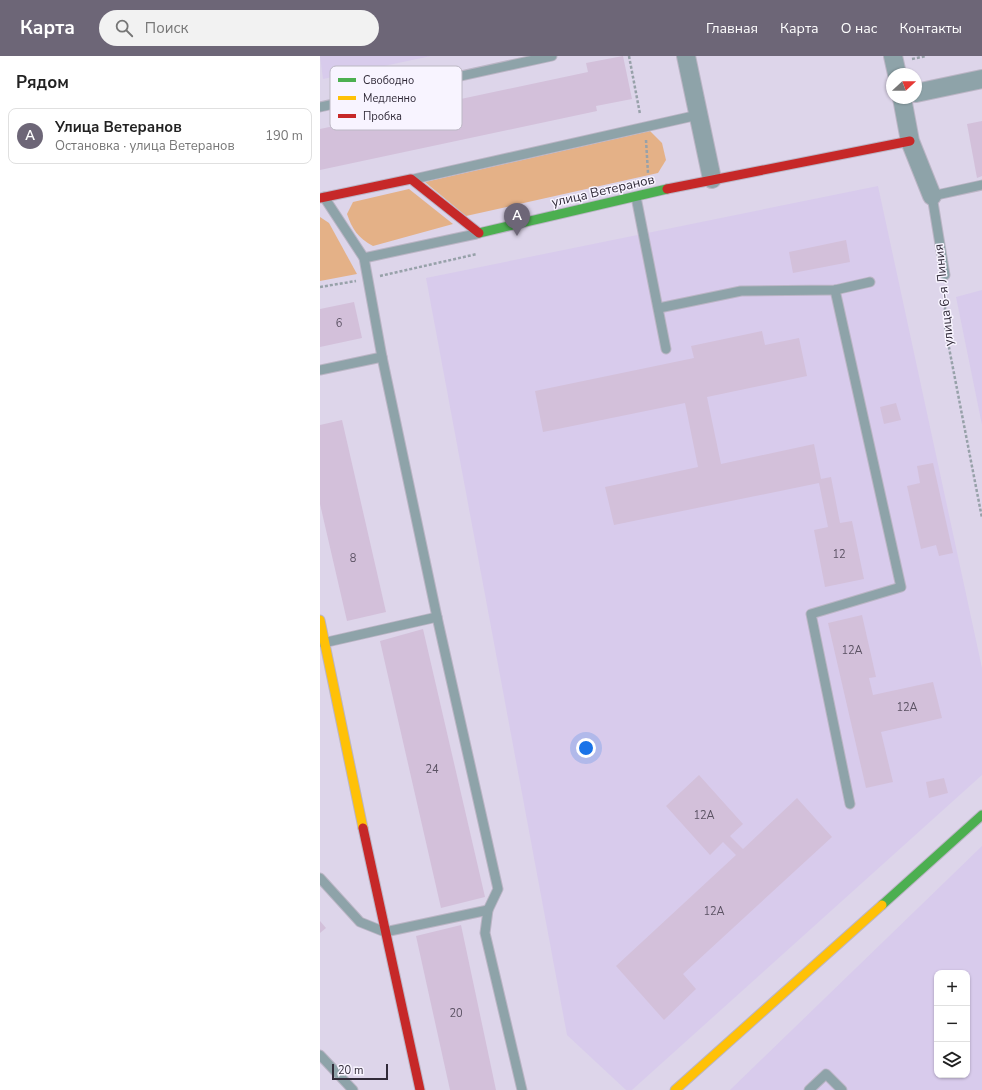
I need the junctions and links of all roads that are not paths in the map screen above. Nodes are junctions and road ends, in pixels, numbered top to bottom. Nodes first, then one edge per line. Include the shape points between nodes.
1 (552, 56) edge
2 (686, 56) edge
3 (893, 56) edge
4 (526, 59) edge
5 (895, 68) edge
6 (462, 74) edge
7 (982, 79) edge
8 (922, 92) edge
9 (903, 104) edge
10 (330, 105) edge
11 (320, 107) edge
12 (698, 115) junction
13 (910, 141) junction
14 (411, 179) junction
15 (712, 179) junction
16 (982, 185) edge
17 (932, 196) junction
18 (636, 197) junction
19 (322, 198) edge
20 (478, 233) junction
21 (364, 258) junction
22 (945, 275) road end
23 (870, 282) dead end
24 (835, 290) junction
25 (659, 308) junction
26 (666, 349) dead end
27 (382, 357) junction
28 (320, 370) edge
29 (436, 617) junction
30 (320, 620) edge
31 (323, 643) edge
32 (850, 804) dead end
33 (982, 815) edge
34 (320, 878) edge
35 (488, 910) junction
36 (385, 932) junction
37 (320, 1055) edge
38 (353, 1090) edge
39 (420, 1090) edge
40 (522, 1090) edge
41 (675, 1090) edge
42 (809, 1090) edge
43 (842, 1090) edge

1 - 4 lane
2 - 12 street
3 - 5 street
4 - 6 lane
7 - 8 street
9 - 13 street, улица 6-я Линия
10 - 11 lane
12 - 14 lane
12 - 15 street
13 - 15 street, улица Ветеранов
13 - 17 street, улица 6-я Линия
14 - 19 street
14 - 20 street
15 - 18 street, улица Ветеранов
16 - 17 lane
17 - 22 lane, улица 6-я Линия
18 - 20 street, улица Ветеранов
18 - 25 lane
19 - 21 lane
20 - 21 lane
21 - 27 lane
23 - 24 lane
24 - 25 lane via 740,291
24 - 32 lane via 901,587 810,614
25 - 26 lane
27 - 28 lane
27 - 29 lane
29 - 31 lane
29 - 35 lane via 498,889
30 - 31 street
31 - 36 street
33 - 41 street
34 - 36 lane via 360,922
35 - 36 lane
35 - 40 lane via 485,933
36 - 39 street
37 - 38 lane
42 - 43 lane via 826,1074

